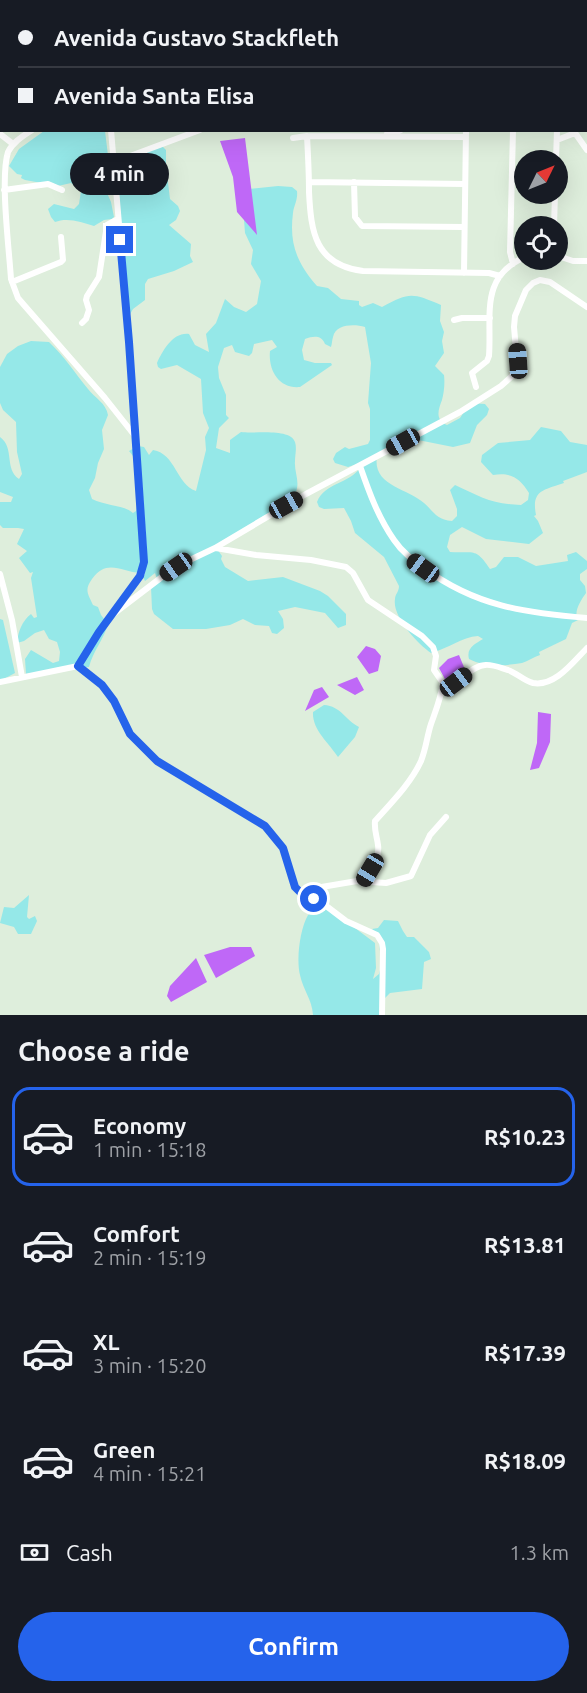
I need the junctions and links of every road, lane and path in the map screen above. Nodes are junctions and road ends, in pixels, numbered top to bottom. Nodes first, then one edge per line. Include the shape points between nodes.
1 (28, 132) edge
2 (111, 132) edge
3 (195, 132) edge
4 (393, 132) edge
5 (513, 132) edge
6 (557, 132) edge
7 (574, 132) edge
8 (0, 134) edge
9 (412, 134) edge
10 (421, 134) edge
11 (466, 134) edge
12 (307, 136) junction
13 (378, 136) junction
14 (293, 138) dead end
15 (556, 140) junction
16 (13, 144) junction
17 (556, 150) edge
18 (587, 150) edge
19 (114, 162) junction
20 (309, 182) junction
21 (354, 183) junction
22 (465, 184) junction
23 (4, 190) junction
24 (62, 190) dead end
25 (118, 219) junction
26 (3, 226) edge
27 (464, 227) junction
28 (61, 237) dead end
29 (568, 259) edge
30 (587, 261) edge
31 (513, 264) joint
32 (464, 273) junction
33 (500, 276) junction
34 (12, 282) junction
35 (587, 307) edge
36 (490, 318) junction
37 (454, 320) dead end
38 (82, 323) dead end
39 (476, 387) dead end
40 (135, 436) junction
41 (360, 466) junction
42 (215, 548) junction
43 (0, 574) edge
44 (112, 615) junction
45 (587, 618) edge
46 (587, 648) edge
47 (78, 666) junction
48 (22, 677) junction
49 (0, 682) edge
50 (443, 683) junction
51 (446, 817) dead end
52 (364, 881) junction
53 (298, 891) junction
54 (382, 1015) edge

1 - 16 street
2 - 19 street
3 - 19 street
4 - 13 street
5 - 31 street
6 - 15 street
7 - 15 street
7 - 18 street
8 - 16 street
9 - 10 street
9 - 13 street
10 - 11 street
11 - 22 street
12 - 13 street
12 - 14 street
12 - 20 street
15 - 17 street
16 - 23 street via 4,162
19 - 25 street
20 - 21 street
20 - 32 street via 313,233 324,252 337,262 363,271
21 - 22 street
21 - 27 street via 355,217 362,226
22 - 27 street
23 - 24 street via 48,184
23 - 26 street
25 - 38 street via 107,225 99,277 87,296 89,310
25 - 40 street
26 - 34 street
27 - 32 street
28 - 34 street via 61,262
29 - 30 street
31 - 33 street
32 - 33 street
33 - 36 street via 490,297
34 - 40 street via 18,298
35 - 41 street via 550,282 533,283 515,316 518,361 511,377 487,397
36 - 37 street
36 - 39 street via 489,356 472,373
40 - 44 street via 144,562 140,576
41 - 42 street
41 - 45 street via 375,509 394,542 437,578 471,596 514,610
42 - 44 street via 176,567
42 - 50 street via 346,567 368,600 433,646 434,670
43 - 48 street
44 - 47 street
46 - 50 street via 565,671 547,682 531,682 512,671 486,665 456,682
47 - 48 street
47 - 53 street via 102,685 130,734 157,761 251,816 273,834 285,853
48 - 49 street
50 - 52 street via 420,762 375,821 377,860
51 - 52 street via 430,834 411,876 386,883
52 - 53 street
53 - 54 street via 380,939

